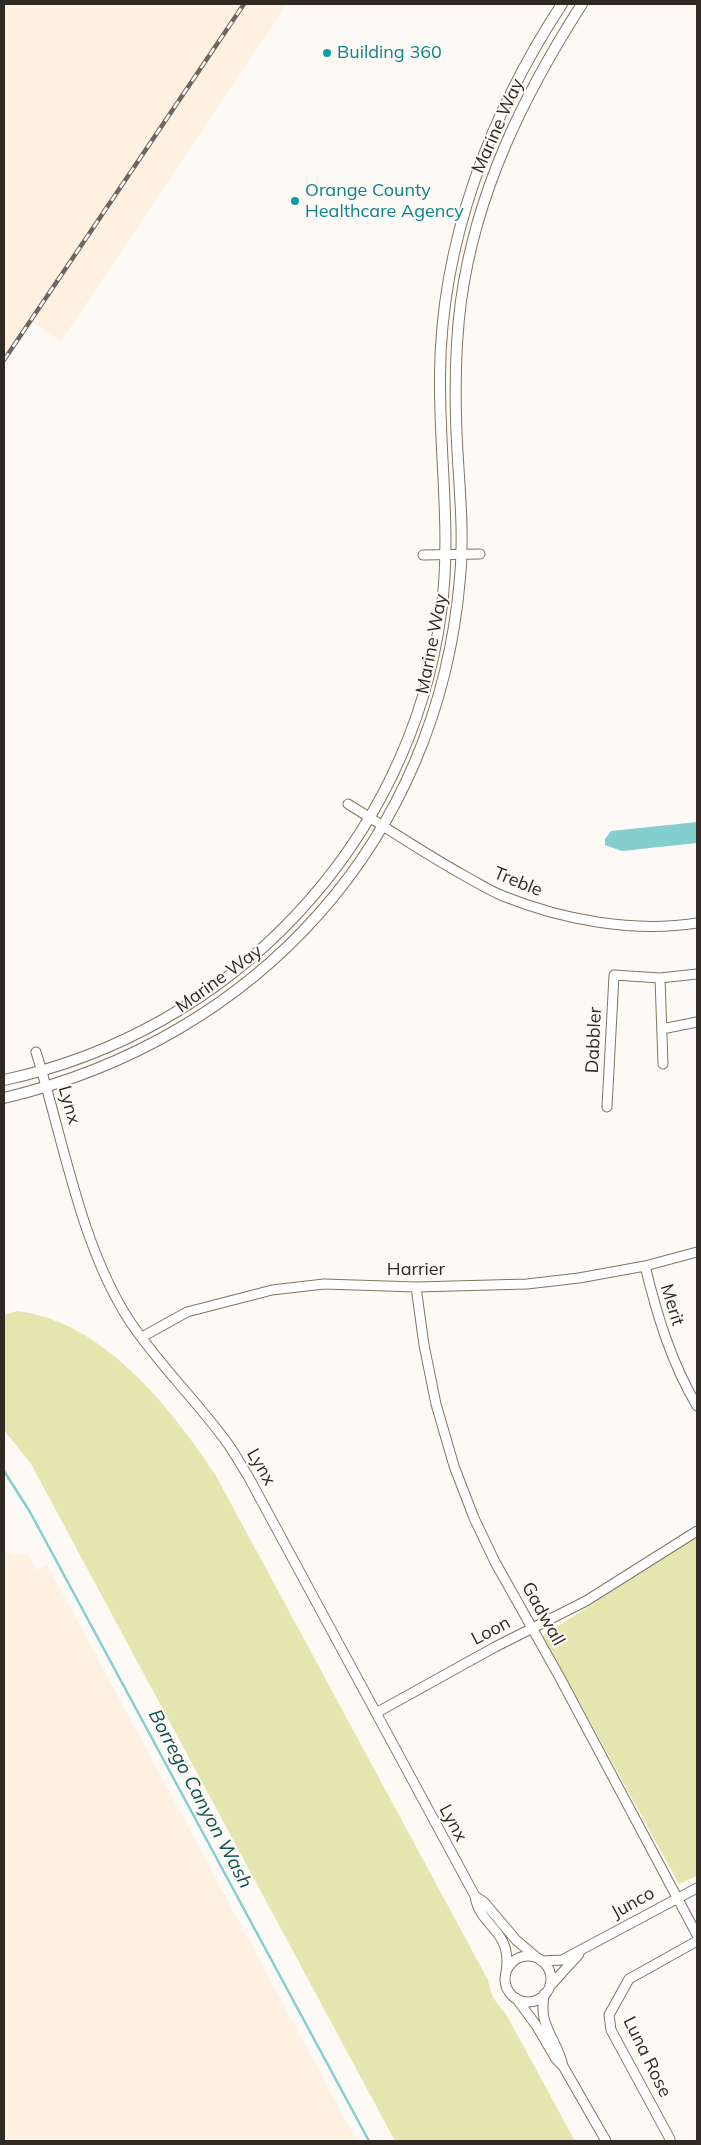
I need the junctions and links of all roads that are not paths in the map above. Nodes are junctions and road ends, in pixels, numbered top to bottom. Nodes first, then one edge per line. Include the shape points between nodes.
1 (562, 4) edge
2 (582, 4) edge
3 (480, 554) dead end
4 (423, 555) dead end
5 (446, 555) junction
6 (462, 555) junction
7 (348, 804) dead end
8 (369, 817) junction
9 (383, 826) junction
10 (697, 923) edge
11 (697, 974) edge
12 (660, 978) junction
13 (697, 1022) edge
14 (662, 1029) junction
15 (36, 1052) dead end
16 (663, 1064) dead end
17 (42, 1071) junction
18 (4, 1080) edge
19 (47, 1086) junction
20 (4, 1098) edge
21 (607, 1107) dead end
22 (697, 1252) edge
23 (645, 1266) junction
24 (416, 1288) junction
25 (142, 1337) junction
26 (697, 1406) edge
27 (697, 1531) edge
28 (532, 1628) junction
29 (376, 1713) junction
30 (697, 1888) edge
31 (475, 1896) junction
32 (678, 1897) junction
33 (697, 1935) edge
34 (697, 1941) edge
35 (584, 1948) junction
36 (538, 1959) junction
37 (506, 1973) junction
38 (550, 1986) junction
39 (544, 1994) junction
40 (516, 1998) junction
41 (563, 2066) junction
42 (670, 2139) dead end
43 (606, 2141) edge

1 - 5 main road, Marine Way via 518,77 493,132 468,200 452,263 442,329 440,377
2 - 6 main road, Marine Way via 532,86 504,143 467,265 456,377
3 - 6 street
4 - 5 street
5 - 6 street
5 - 8 main road, Marine Way via 437,638 419,709 404,748
6 - 9 main road, Marine Way via 452,642 434,712 419,755
7 - 8 street, Treble
8 - 9 street, Treble
8 - 17 main road, Marine Way via 360,835 323,885 288,925 224,981 167,1019 109,1046
9 - 10 street, Treble via 501,895 538,908 618,925
9 - 19 main road, Marine Way via 358,866 321,912 267,966 204,1014 154,1043
11 - 12 street
12 - 14 street
12 - 21 street, Dabbler via 614,975
13 - 14 street
14 - 16 street
15 - 17 street, Lynx
17 - 18 main road, Marine Way
17 - 19 street, Lynx
19 - 20 main road, Marine Way
19 - 25 street, Lynx via 93,1246 116,1297
22 - 23 street, Harrier
23 - 24 street, Harrier via 527,1284
23 - 26 street, Merit via 671,1354
24 - 25 street, Harrier via 324,1284 272,1290 194,1310
24 - 28 street, Gadwall via 430,1376 454,1466 486,1544
25 - 29 street, Lynx via 238,1460
27 - 28 street, Loon via 586,1601
28 - 29 street, Loon
28 - 32 street, Gadwall
29 - 31 street, Lynx
30 - 32 street, Junco
31 - 36 street, Lynx
31 - 37 street, Lynx via 476,1905 506,1944
32 - 33 street, Gadwall
32 - 35 street, Junco
34 - 42 street, Luna Rose via 629,1979 609,2015 611,2030
35 - 36 street, Junco via 562,1960
35 - 38 street, Junco
36 - 37 street via 521,1956
36 - 38 street via 550,1973
37 - 40 street via 506,1986
38 - 39 street
39 - 40 street via 534,2001 522,2002
39 - 41 street via 544,2019
40 - 41 street
41 - 43 street

